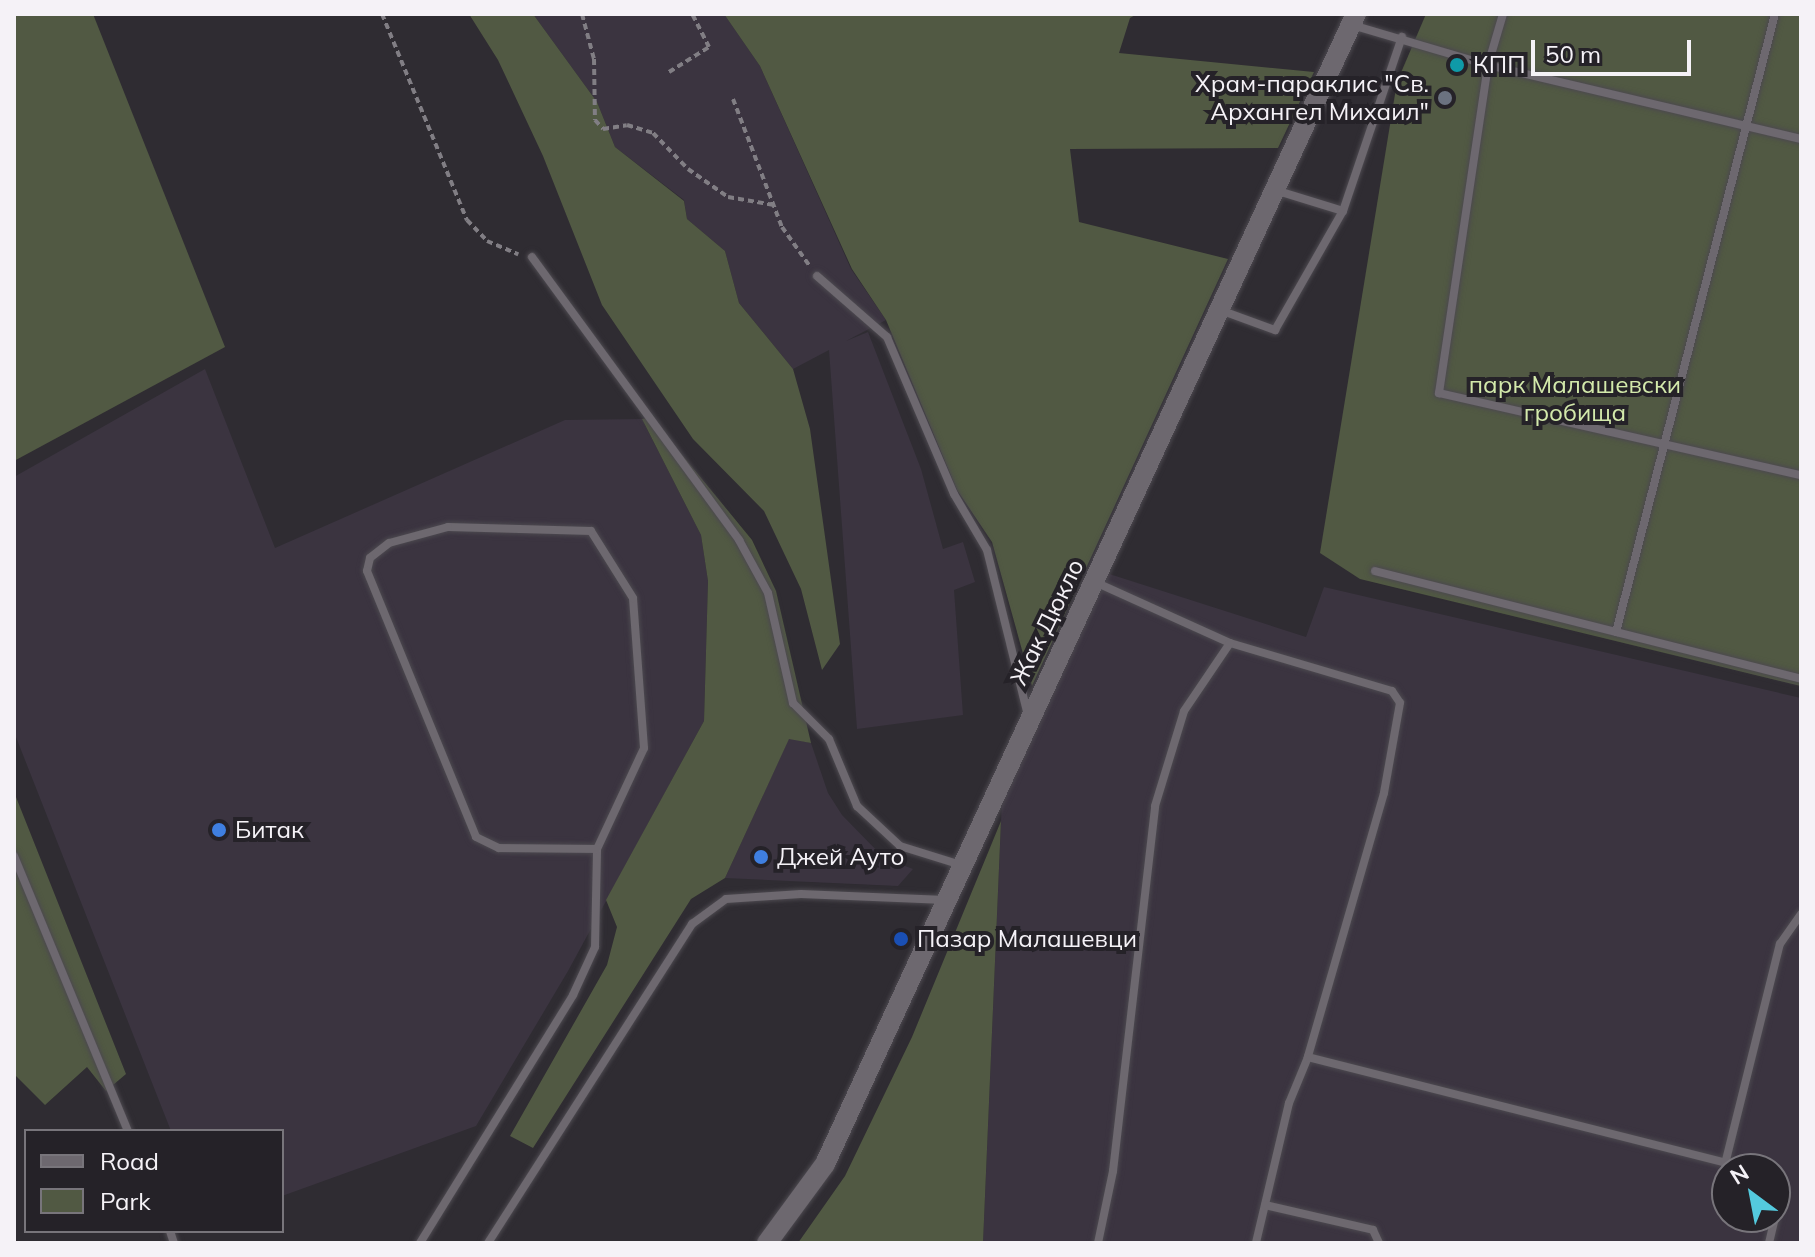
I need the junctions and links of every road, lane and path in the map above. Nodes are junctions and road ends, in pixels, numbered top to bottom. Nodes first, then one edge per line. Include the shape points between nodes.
1 (382, 14) edge
2 (582, 14) edge
3 (692, 14) edge
4 (1503, 14) edge
5 (1775, 14) edge
6 (1353, 20) edge
7 (1402, 37) junction
8 (1488, 65) junction
9 (669, 72) dead end
10 (733, 99) dead end
11 (1744, 123) junction
12 (1801, 139) edge
13 (1274, 190) junction
14 (774, 205) junction
15 (1343, 211) junction
16 (532, 257) joint
17 (817, 276) joint
18 (1220, 310) junction
19 (1663, 446) junction
20 (1801, 475) edge
21 (1375, 571) dead end
22 (1095, 582) junction
23 (1616, 632) junction
24 (1230, 643) junction
25 (1801, 679) edge
26 (1029, 721) junction
27 (597, 849) junction
28 (14, 856) edge
29 (961, 865) junction
30 (946, 900) junction
31 (1801, 914) edge
32 (1308, 1057) junction
33 (127, 1129) edge
34 (1728, 1153) edge
35 (1711, 1160) edge
36 (1265, 1205) junction
37 (420, 1243) edge
38 (488, 1243) edge
39 (767, 1243) edge
40 (1098, 1243) edge
41 (1256, 1243) edge
42 (1379, 1243) edge

1 - 16 path via 467,220 487,241
2 - 14 path via 594,59 595,120 603,129 627,125 653,133 688,169 728,197
3 - 9 path via 709,47
4 - 8 lane
5 - 11 lane
6 - 7 lane
6 - 13 street, Жак Дюкло
7 - 8 lane
7 - 15 lane
8 - 11 lane
8 - 19 lane via 1439,393
10 - 14 path
11 - 12 lane
11 - 19 lane
13 - 15 lane
13 - 18 street, Жак Дюкло
14 - 17 path via 782,227
15 - 18 lane via 1275,330
16 - 29 lane via 739,540 768,593 793,703 829,739 857,806 900,846
17 - 26 lane via 887,337 954,494 987,550
18 - 22 street, Жак Дюкло
19 - 20 lane
19 - 23 lane
21 - 23 lane
22 - 24 lane
22 - 26 street, Жак Дюкло
23 - 25 lane
24 - 32 lane via 1392,691 1400,703 1384,793
24 - 40 lane via 1184,711 1155,806 1113,1171
26 - 29 street, Жак Дюкло
27 - 27 lane via 644,748 633,598 601,540 581,530 448,527 389,543 370,558 367,571 476,837 499,848
27 - 37 lane via 595,947 573,995
28 - 33 lane
29 - 30 street, Жак Дюкло
30 - 38 lane via 801,894 726,899 692,924
30 - 39 street, Жак Дюкло via 825,1164
31 - 34 lane via 1780,944
32 - 35 lane
32 - 36 lane via 1289,1103
36 - 41 lane
36 - 42 lane via 1373,1230

